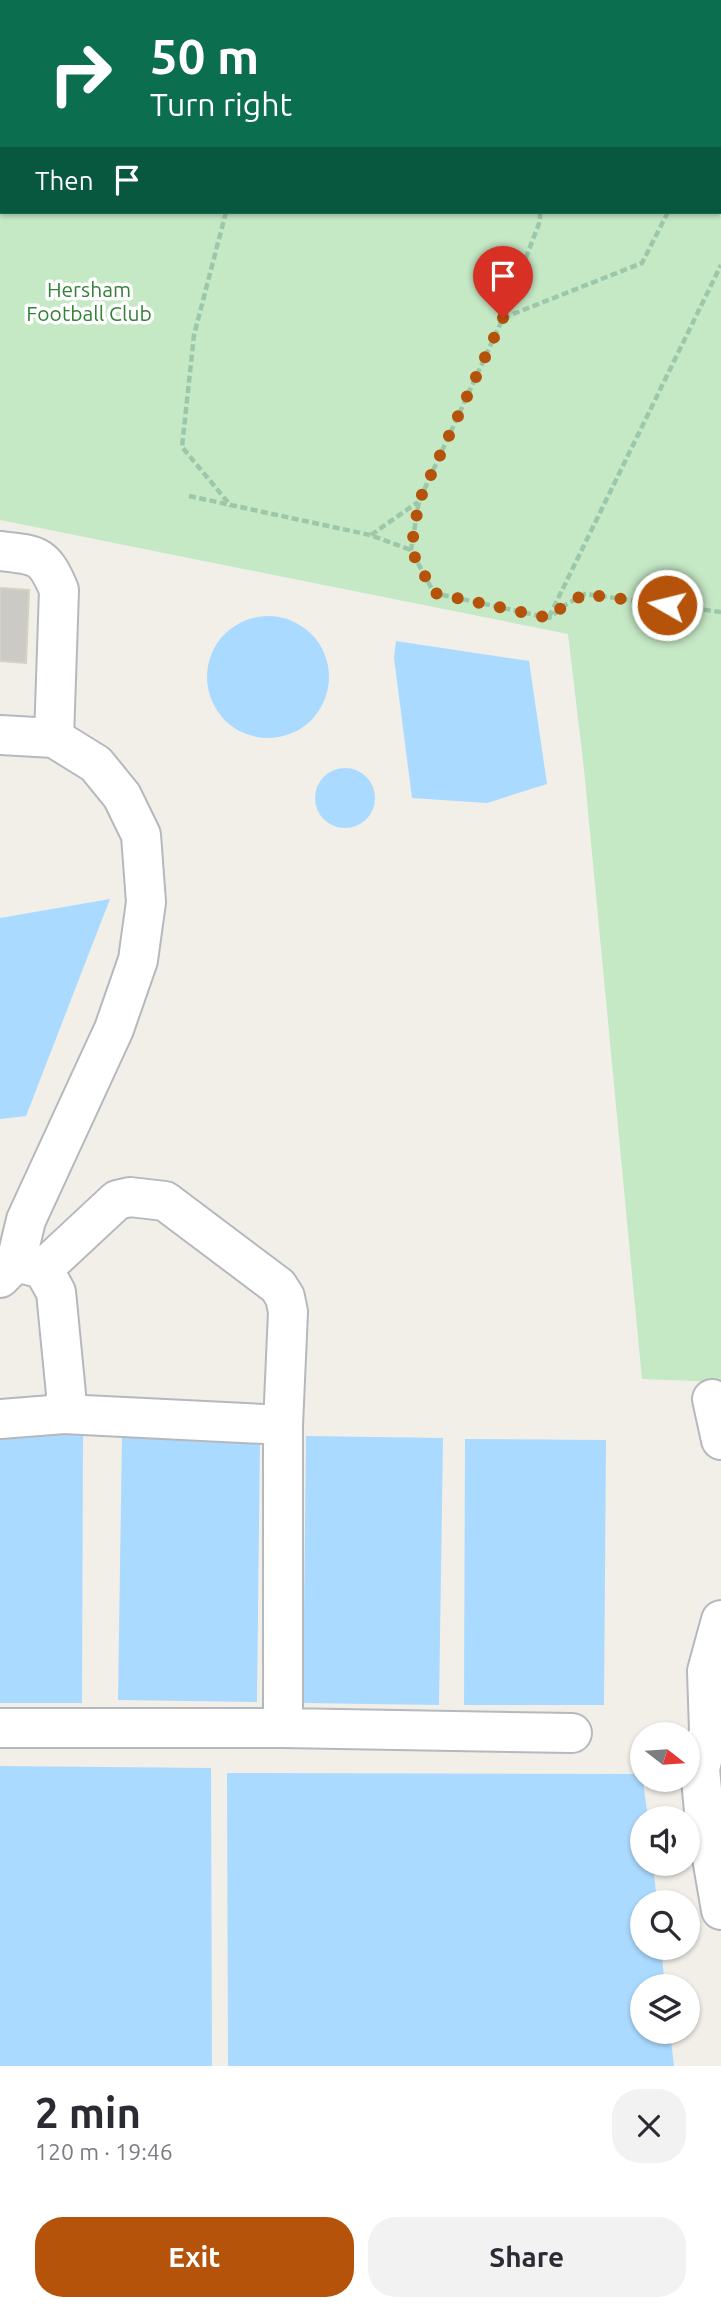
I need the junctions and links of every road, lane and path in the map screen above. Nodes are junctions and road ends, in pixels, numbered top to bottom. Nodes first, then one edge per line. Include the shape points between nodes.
1 (225, 214) edge
2 (540, 214) edge
3 (667, 214) edge
4 (721, 265) edge
5 (503, 318) junction
6 (188, 496) dead end
7 (419, 501) junction
8 (231, 506) junction
9 (370, 535) junction
10 (411, 550) junction
11 (0, 551) edge
12 (721, 612) edge
13 (549, 618) junction
14 (0, 734) edge
15 (54, 738) junction
16 (20, 1270) edge
17 (712, 1399) dead end
18 (64, 1414) junction
19 (0, 1419) edge
20 (283, 1425) junction
21 (721, 1440) edge
22 (721, 1620) edge
23 (0, 1728) edge
24 (283, 1728) junction
25 (572, 1733) dead end
26 (721, 1910) edge

1 - 8 path via 194,335 182,447
2 - 5 path
3 - 5 path via 642,263
4 - 13 path
5 - 7 path
6 - 8 path
7 - 9 path
7 - 10 path
8 - 9 path
9 - 10 path
10 - 13 path via 434,593
11 - 15 lane via 33,555 50,568 59,590
12 - 13 path via 585,594
14 - 15 lane
15 - 16 lane via 96,764 122,796 141,835 146,902 138,960 114,1029 26,1220
16 - 18 lane via 56,1292
16 - 20 lane via 117,1200 165,1201 278,1286 285,1297
17 - 21 lane
18 - 19 lane
18 - 20 lane
20 - 24 lane
22 - 26 lane via 707,1671 709,1731 700,1769
23 - 24 lane
24 - 25 lane

